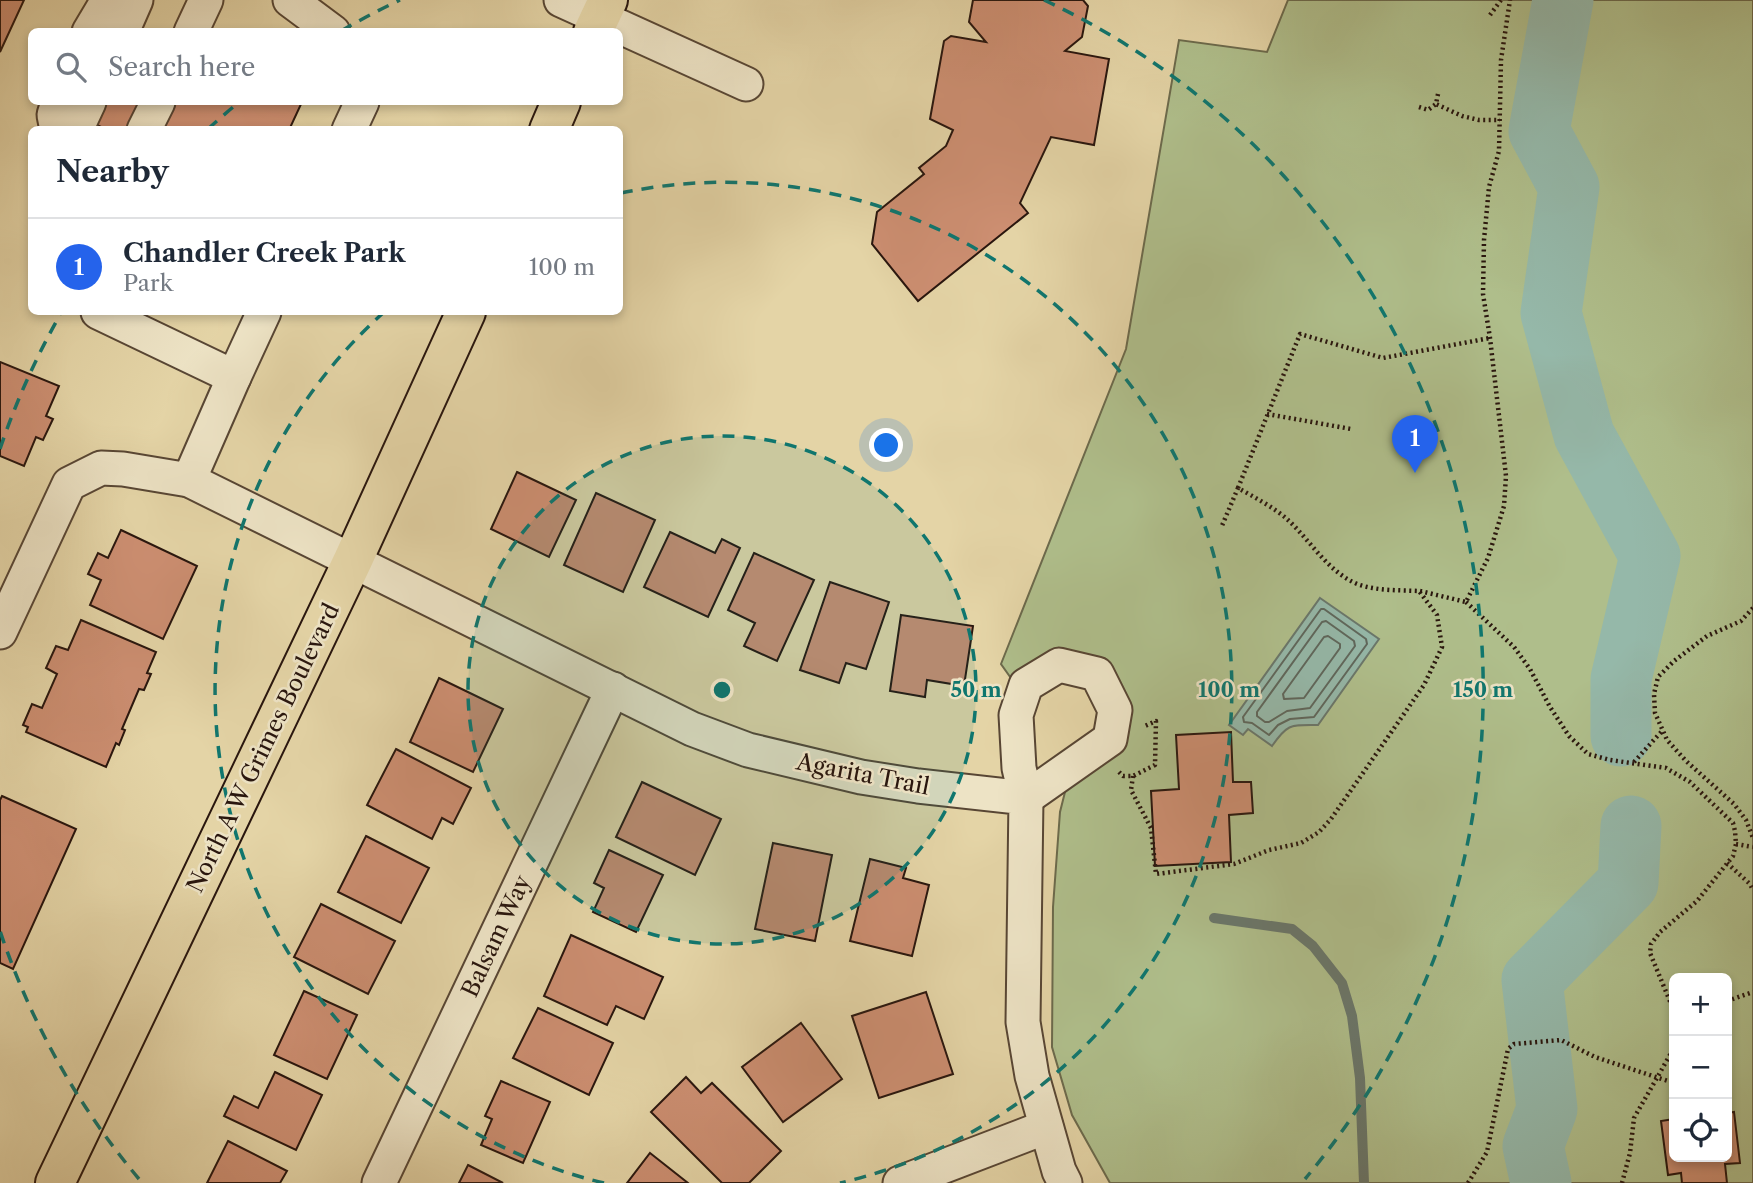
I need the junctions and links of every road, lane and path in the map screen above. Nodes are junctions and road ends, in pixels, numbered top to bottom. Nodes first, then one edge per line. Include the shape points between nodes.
1 (108, 0) edge
2 (136, 0) edge
3 (158, 0) edge
4 (181, 0) edge
5 (206, 0) edge
6 (290, 0) edge
7 (561, 0) edge
8 (1502, 0) edge
9 (1510, 0) edge
10 (1490, 15) dead end
11 (600, 17) edge
12 (91, 28) edge
13 (124, 28) edge
14 (145, 28) edge
15 (168, 28) edge
16 (193, 28) edge
17 (328, 28) edge
18 (746, 84) dead end
19 (1438, 94) dead end
20 (1436, 104) junction
21 (57, 105) edge
22 (88, 105) edge
23 (109, 105) edge
24 (132, 105) edge
25 (156, 105) edge
26 (361, 105) edge
27 (560, 105) edge
28 (1419, 107) dead end
29 (1500, 120) junction
30 (56, 126) edge
31 (78, 126) edge
32 (99, 126) edge
33 (122, 126) edge
34 (146, 126) edge
35 (351, 126) edge
36 (551, 126) edge
37 (104, 315) edge
38 (263, 315) edge
39 (465, 315) edge
40 (1490, 338) junction
41 (234, 377) junction
42 (1268, 414) junction
43 (1351, 429) dead end
44 (189, 480) junction
45 (1238, 488) junction
46 (1221, 528) dead end
47 (353, 561) junction
48 (1419, 591) junction
49 (1466, 602) junction
50 (1753, 608) edge
51 (0, 632) edge
52 (612, 689) junction
53 (1662, 731) junction
54 (1634, 763) junction
55 (1133, 776) dead end
56 (1753, 838) edge
57 (1736, 844) junction
58 (1753, 847) edge
59 (1727, 863) junction
60 (1753, 890) edge
61 (1753, 992) edge
62 (1669, 999) edge
63 (1732, 999) edge
64 (1669, 1057) edge
65 (1657, 1077) junction
66 (1669, 1081) edge
67 (1046, 1127) junction
68 (55, 1183) edge
69 (379, 1183) edge
70 (900, 1183) edge
71 (1065, 1183) edge
72 (1468, 1183) edge
73 (1622, 1183) edge

1 - 12 street
2 - 13 street
3 - 14 street
4 - 15 street
5 - 16 street
6 - 17 street
7 - 11 street
8 - 10 path
9 - 29 path via 1501,60
11 - 18 street
19 - 20 path
20 - 28 path via 1428,110
20 - 29 path via 1462,116
21 - 30 street
22 - 31 street
23 - 32 street
24 - 33 street
25 - 34 street
26 - 35 street
27 - 36 main road
29 - 40 path via 1484,240 1483,294
37 - 41 street
38 - 41 street
39 - 47 main road, North A W Grimes Boulevard
40 - 42 path via 1383,358 1300,334
40 - 49 path via 1505,496 1488,558
41 - 44 street
42 - 43 path
42 - 45 path
44 - 47 street, Agarita Trail
44 - 51 street, Agarita Trail via 101,468 69,484
45 - 46 path
45 - 48 path via 1287,518 1340,574 1357,584
47 - 52 street, Agarita Trail
47 - 68 main road, North A W Grimes Boulevard
48 - 49 path
48 - 55 path via 1437,615 1442,647 1424,685 1319,832 1301,843 1234,864 1156,874 1151,828 1132,790
49 - 54 path via 1514,647 1569,736 1588,754
50 - 53 path via 1741,621 1707,636 1658,677 1655,713
52 - 67 street, Agarita Trail via 692,729 748,750 861,777 1026,798 1023,1022 1031,1076
52 - 69 street, Balsam Way
53 - 54 path
53 - 56 path via 1686,761 1734,804
54 - 57 path via 1666,768 1690,782 1733,823
57 - 58 path
57 - 59 path
59 - 60 path
59 - 62 path via 1697,901 1651,944 1650,953
61 - 63 path
64 - 65 path
65 - 66 path
65 - 72 path via 1595,1057 1561,1040 1514,1044 1508,1049 1487,1152
65 - 73 path via 1634,1118
67 - 70 street
67 - 71 street, Agarita Trail

